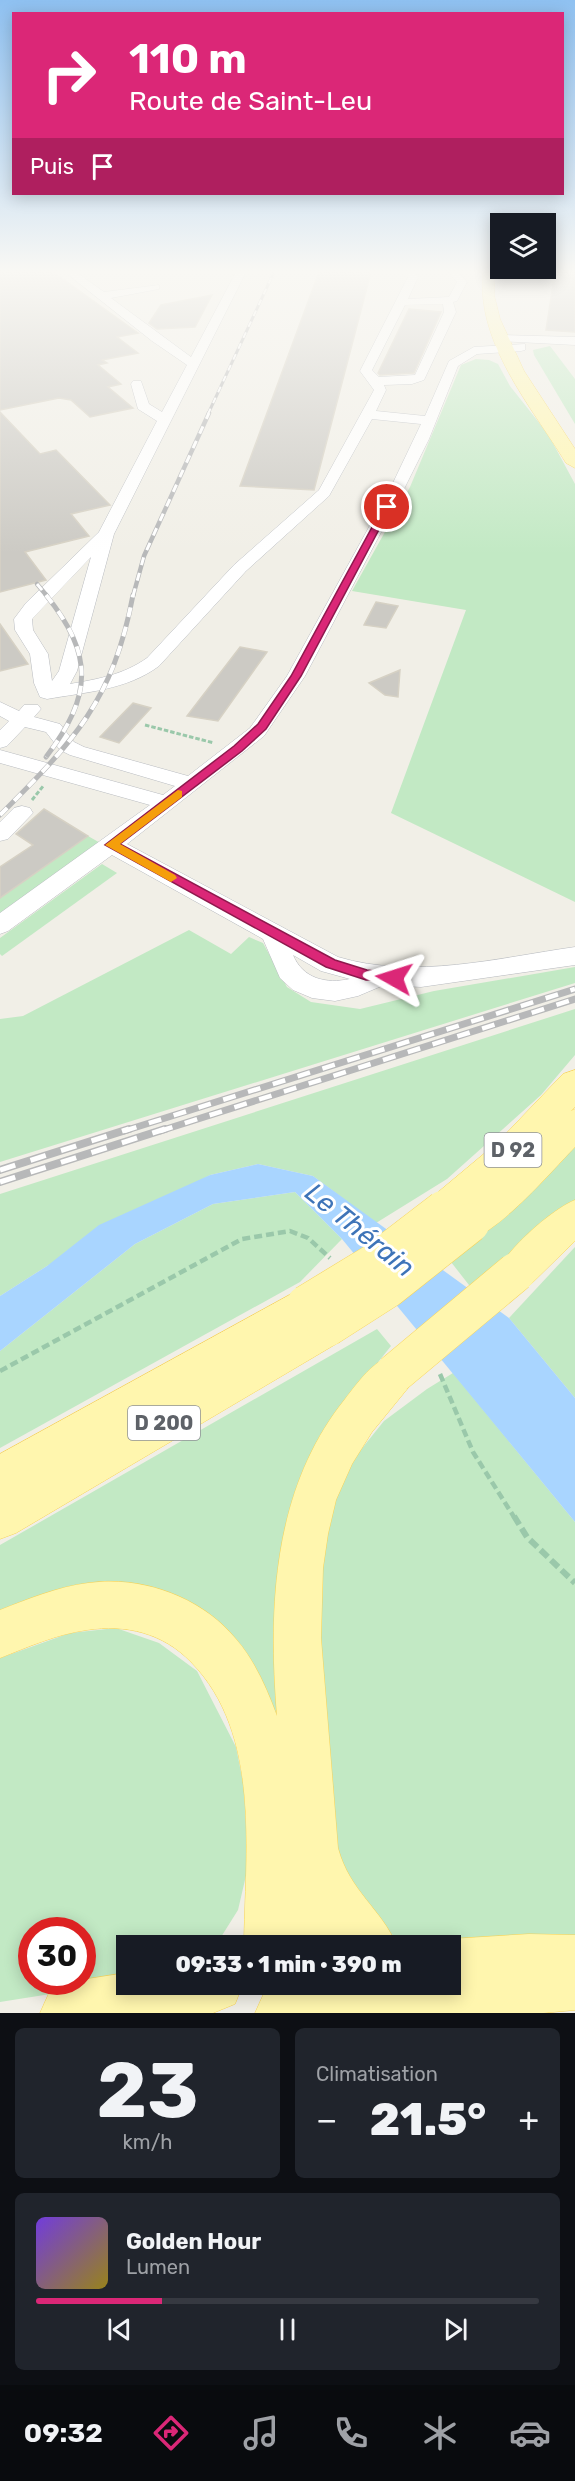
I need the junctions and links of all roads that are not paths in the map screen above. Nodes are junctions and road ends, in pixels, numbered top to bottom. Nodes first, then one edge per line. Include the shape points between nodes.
1 (190, 366) edge
2 (369, 366) edge
3 (425, 366) edge
4 (452, 366) edge
5 (525, 366) edge
6 (376, 381) junction
7 (137, 384) dead end
8 (548, 391) dead end
9 (367, 414) junction
10 (163, 419) junction
11 (429, 421) junction
12 (575, 437) edge
13 (575, 464) edge
14 (106, 534) junction
15 (70, 570) junction
16 (47, 693) junction
17 (0, 708) edge
18 (21, 720) junction
19 (0, 742) edge
20 (0, 756) edge
21 (0, 767) edge
22 (191, 784) junction
23 (162, 807) junction
24 (22, 813) road end
25 (0, 834) edge
26 (111, 845) junction
27 (0, 925) edge
28 (575, 956) edge
29 (575, 1084) edge
30 (575, 1124) edge
31 (457, 1216) junction
32 (575, 1217) edge
33 (317, 1316) junction
34 (0, 1478) edge
35 (0, 1517) edge
36 (0, 1634) edge
37 (313, 1855) junction
38 (271, 1889) junction
39 (254, 1935) edge
40 (272, 1935) edge
41 (314, 1935) edge
42 (360, 1935) edge
43 (575, 1963) edge
44 (461, 1966) edge
45 (575, 1982) edge
46 (186, 1995) edge
47 (278, 1995) edge
48 (300, 1995) edge
49 (69, 2013) edge
50 (282, 2013) edge
51 (305, 2013) edge

1 - 10 street
2 - 6 street via 366,371
3 - 6 street via 420,377 412,380
4 - 11 street
5 - 13 main road
6 - 9 street via 380,390
7 - 10 street via 146,409
8 - 12 main road
9 - 11 street
9 - 16 street via 324,493 246,561 147,668 124,678
10 - 14 street
11 - 22 street via 398,487 290,686 262,726
14 - 15 street
14 - 16 street via 68,671 60,684
15 - 16 street via 80,594 61,663
15 - 16 street via 28,612 23,623 25,635 40,656 40,677
16 - 18 street
17 - 18 street
18 - 19 street
18 - 22 street via 53,728 77,751
20 - 23 street
21 - 23 street
22 - 23 street
23 - 26 street
24 - 25 street
26 - 27 street
26 - 28 street via 273,934 292,976 309,987 332,992 379,977 432,976
29 - 31 main road, D 92
30 - 31 main road, D 200 via 529,1171
31 - 33 main road, D 200, bridge via 388,1288
32 - 37 main road, bridge via 394,1374 352,1422 331,1458 314,1500 303,1546 298,1601 298,1656
33 - 34 main road, D 200 via 164,1388
33 - 35 main road, D 200
36 - 38 main road via 56,1614 98,1605 120,1605 156,1610 207,1641 242,1689 260,1740 270,1808
37 - 41 main road
37 - 42 main road via 333,1903
38 - 39 main road
38 - 40 main road
43 - 44 main road
45 - 51 main road via 470,1991
46 - 49 main road via 98,2005
47 - 50 main road
48 - 50 main road

